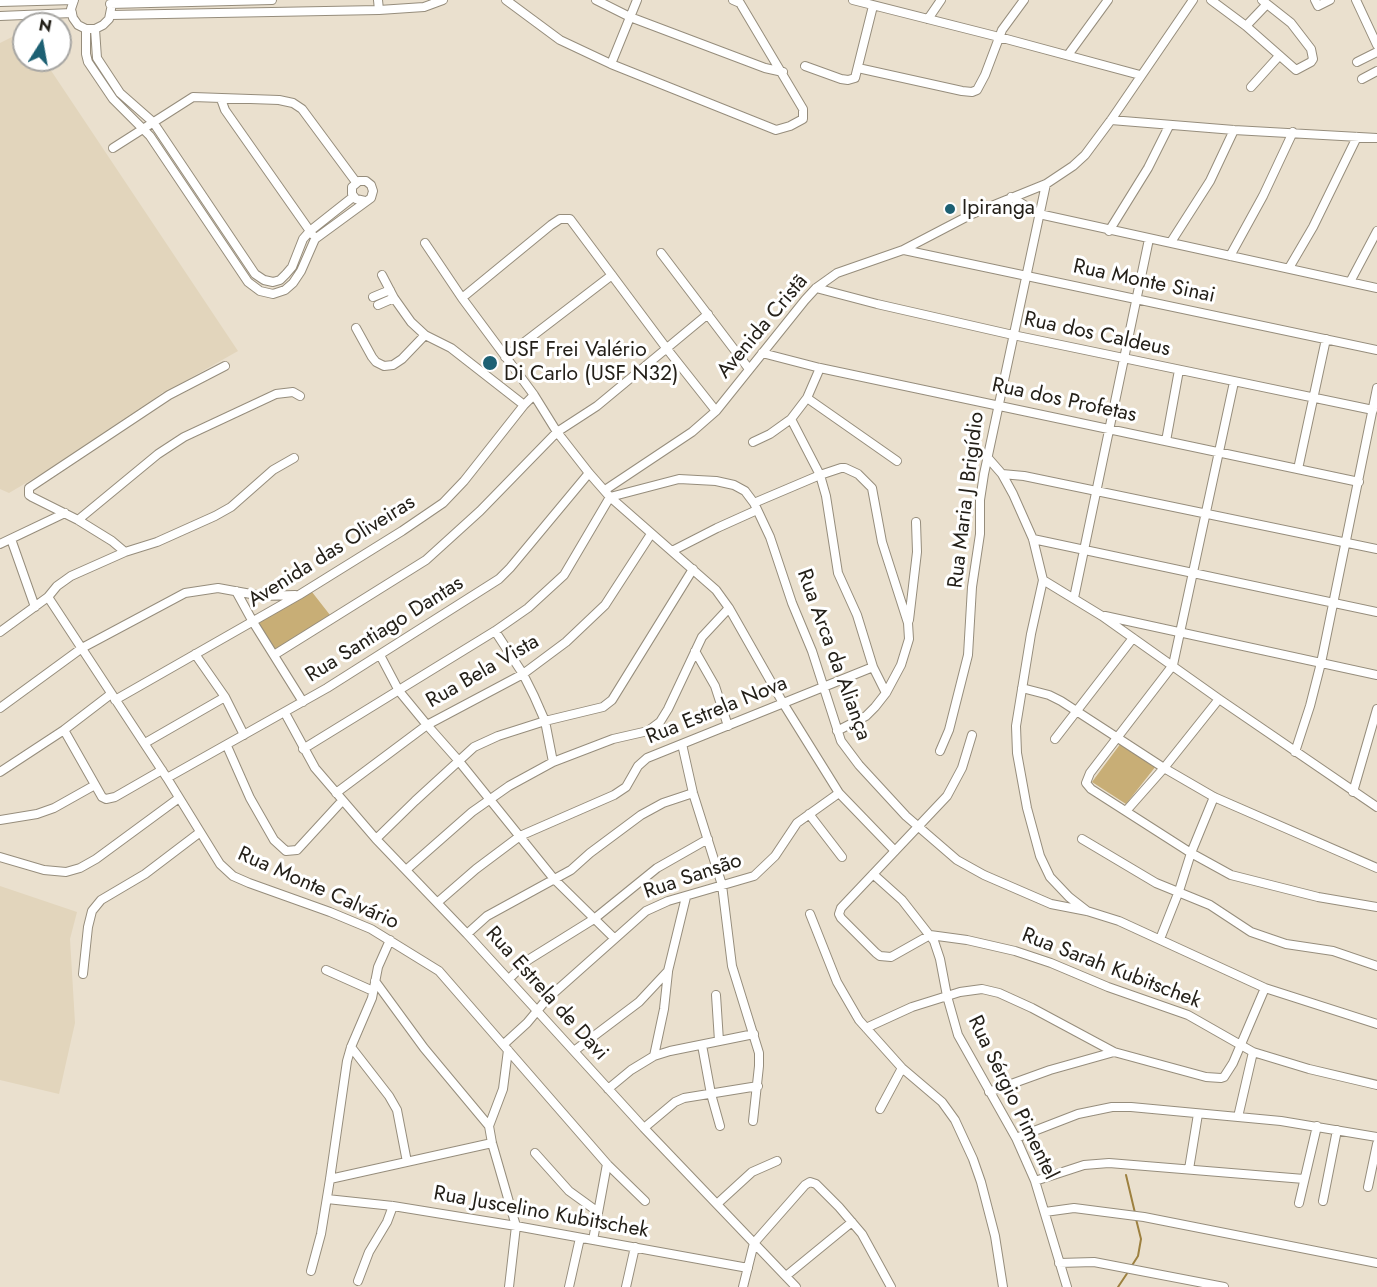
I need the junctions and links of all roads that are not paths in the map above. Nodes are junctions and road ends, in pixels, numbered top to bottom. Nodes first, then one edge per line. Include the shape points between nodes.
1 (74, 0) edge
2 (272, 0) edge
3 (280, 0) edge
4 (443, 0) edge
5 (506, 0) edge
6 (596, 0) edge
7 (637, 0) edge
8 (733, 0) edge
9 (942, 0) edge
10 (1023, 0) edge
11 (1108, 0) edge
12 (1193, 0) edge
13 (1211, 0) edge
14 (1315, 0) edge
15 (1330, 0) edge
16 (1356, 0) edge
17 (857, 1) edge
18 (0, 2) edge
19 (109, 2) edge
20 (1265, 2) edge
21 (378, 5) edge
22 (873, 6) junction
23 (280, 12) junction
24 (72, 13) joint
25 (111, 15) junction
26 (630, 17) junction
27 (928, 20) junction
28 (1246, 26) junction
29 (91, 29) junction
30 (999, 37) junction
31 (1377, 45) edge
32 (1377, 52) edge
33 (1068, 55) junction
34 (1279, 56) junction
35 (1357, 62) dead end
36 (612, 64) junction
37 (805, 66) dead end
38 (858, 68) junction
39 (1377, 71) edge
40 (783, 72) junction
41 (1140, 75) junction
42 (1362, 79) dead end
43 (1251, 87) dead end
44 (221, 99) junction
45 (1111, 120) junction
46 (153, 122) junction
47 (1169, 126) junction
48 (142, 128) junction
49 (1234, 130) junction
50 (1293, 132) junction
51 (1357, 137) junction
52 (1377, 138) edge
53 (113, 148) dead end
54 (356, 182) junction
55 (1046, 184) junction
56 (353, 197) junction
57 (1011, 197) junction
58 (365, 201) junction
59 (1039, 214) junction
60 (1109, 231) junction
61 (1377, 231) edge
62 (313, 235) junction
63 (1149, 239) junction
64 (1171, 242) junction
65 (425, 243) dead end
66 (903, 250) junction
67 (661, 253) dead end
68 (1230, 256) junction
69 (1289, 268) junction
70 (382, 275) dead end
71 (612, 275) junction
72 (1027, 275) junction
73 (1350, 282) junction
74 (816, 288) junction
75 (1377, 288) edge
76 (392, 294) junction
77 (462, 298) junction
78 (1136, 299) junction
79 (376, 301) dead end
80 (708, 314) junction
81 (357, 328) dead end
82 (425, 335) junction
83 (1012, 335) junction
84 (1326, 339) junction
85 (667, 349) junction
86 (1377, 350) edge
87 (762, 353) junction
88 (505, 357) junction
89 (1123, 358) junction
90 (225, 366) dead end
91 (820, 368) junction
92 (749, 369) junction
93 (1179, 370) junction
94 (1234, 382) junction
95 (1377, 388) edge
96 (534, 395) junction
97 (300, 396) dead end
98 (807, 398) junction
99 (1312, 399) junction
100 (524, 405) junction
101 (997, 405) junction
102 (1373, 410) junction
103 (716, 411) junction
104 (791, 419) junction
105 (1110, 429) junction
106 (557, 432) junction
107 (1166, 441) junction
108 (753, 442) dead end
109 (1219, 453) junction
110 (294, 458) dead end
111 (988, 458) junction
112 (897, 460) dead end
113 (1298, 470) junction
114 (589, 473) junction
115 (1002, 474) junction
116 (820, 475) junction
117 (1359, 482) junction
118 (1096, 490) junction
119 (608, 494) junction
120 (756, 506) junction
121 (65, 513) junction
122 (1206, 513) junction
123 (78, 520) junction
124 (916, 522) dead end
125 (651, 534) junction
126 (11, 539) junction
127 (1032, 539) junction
128 (1346, 543) junction
129 (0, 544) edge
130 (1377, 549) edge
131 (1084, 550) junction
132 (672, 551) junction
133 (125, 552) junction
134 (693, 569) junction
135 (1193, 575) junction
136 (1043, 580) junction
137 (236, 591) junction
138 (299, 595) junction
139 (48, 597) junction
140 (1074, 598) junction
141 (1334, 602) junction
142 (35, 607) junction
143 (729, 608) junction
144 (1377, 612) edge
145 (1102, 616) junction
146 (253, 622) junction
147 (908, 623) junction
148 (1, 629) edge
149 (495, 631) junction
150 (1180, 633) junction
151 (1133, 638) junction
152 (82, 648) junction
153 (695, 651) junction
154 (195, 654) junction
155 (274, 655) junction
156 (380, 655) junction
157 (1321, 663) junction
158 (1173, 665) junction
159 (873, 667) junction
160 (523, 674) junction
161 (1377, 675) edge
162 (824, 687) junction
163 (1022, 688) junction
164 (399, 691) junction
165 (886, 693) junction
166 (113, 697) junction
167 (225, 697) junction
168 (1218, 699) junction
169 (303, 702) junction
170 (783, 703) junction
171 (0, 708) edge
172 (1377, 709) edge
173 (1077, 711) junction
174 (285, 713) junction
175 (545, 721) junction
176 (427, 725) junction
177 (728, 726) junction
178 (64, 730) junction
179 (837, 731) junction
180 (244, 735) junction
181 (972, 735) dead end
182 (1117, 738) junction
183 (1054, 739) dead end
184 (145, 743) junction
185 (682, 744) junction
186 (226, 746) junction
187 (303, 749) junction
188 (940, 751) dead end
189 (1294, 752) junction
190 (458, 760) junction
191 (553, 762) junction
192 (1164, 768) junction
193 (0, 772) edge
194 (165, 774) junction
195 (94, 784) junction
196 (1353, 792) junction
197 (336, 793) junction
198 (693, 793) junction
199 (839, 794) junction
200 (1214, 797) junction
201 (179, 798) junction
202 (489, 799) junction
203 (342, 801) junction
204 (1377, 807) edge
205 (1126, 811) junction
206 (808, 814) junction
207 (0, 820) edge
208 (917, 827) junction
209 (200, 832) junction
210 (520, 836) junction
211 (376, 839) junction
212 (708, 839) junction
213 (1082, 839) dead end
214 (895, 850) junction
215 (1191, 853) junction
216 (0, 857) edge
217 (842, 857) dead end
218 (1377, 868) edge
219 (406, 870) junction
220 (873, 873) junction
221 (554, 879) junction
222 (723, 885) junction
223 (1179, 891) junction
224 (686, 897) junction
225 (438, 902) junction
226 (1377, 907) edge
227 (1088, 911) junction
228 (810, 914) dead end
229 (594, 919) junction
230 (467, 934) junction
231 (930, 935) junction
232 (614, 938) junction
233 (1160, 939) junction
234 (390, 940) junction
235 (1377, 966) edge
236 (326, 970) dead end
237 (668, 971) junction
238 (83, 974) dead end
239 (509, 979) junction
240 (375, 981) junction
241 (1265, 988) junction
242 (373, 991) junction
243 (716, 995) dead end
244 (947, 996) junction
245 (537, 1011) junction
246 (1377, 1024) edge
247 (866, 1028) junction
248 (754, 1034) junction
249 (719, 1041) junction
250 (702, 1045) junction
251 (1240, 1045) junction
252 (351, 1047) junction
253 (506, 1047) junction
254 (574, 1051) junction
255 (1114, 1052) junction
256 (1253, 1052) junction
257 (654, 1056) junction
258 (902, 1068) junction
259 (1377, 1085) edge
260 (758, 1086) junction
261 (608, 1089) junction
262 (989, 1092) junction
263 (711, 1094) junction
264 (880, 1109) dead end
265 (1198, 1114) junction
266 (1238, 1117) junction
267 (753, 1121) dead end
268 (489, 1126) junction
269 (720, 1126) dead end
270 (1317, 1126) junction
271 (644, 1128) junction
272 (1337, 1130) junction
273 (1377, 1137) edge
274 (1016, 1138) junction
275 (492, 1143) junction
276 (1377, 1144) edge
277 (535, 1153) dead end
278 (777, 1161) dead end
279 (407, 1162) junction
280 (607, 1164) junction
281 (1189, 1169) junction
282 (330, 1179) junction
283 (1304, 1179) junction
284 (1035, 1181) junction
285 (1368, 1187) dead end
286 (327, 1199) junction
287 (645, 1201) dead end
288 (1323, 1202) dead end
289 (1299, 1203) dead end
290 (717, 1204) junction
291 (393, 1206) junction
292 (598, 1212) junction
293 (1045, 1212) junction
294 (852, 1222) junction
295 (516, 1226) junction
296 (580, 1238) junction
297 (593, 1240) junction
298 (754, 1243) junction
299 (635, 1247) junction
300 (1059, 1263) junction
301 (1377, 1263) edge
302 (748, 1268) junction
303 (311, 1271) dead end
304 (786, 1276) junction
305 (358, 1281) dead end
306 (509, 1287) edge
307 (569, 1287) edge
308 (626, 1287) edge
309 (743, 1287) edge
310 (796, 1287) edge
311 (891, 1287) edge
312 (1003, 1287) edge
313 (1067, 1287) edge
314 (1224, 1287) edge

1 - 18 street
1 - 24 street
2 - 19 street
3 - 23 street
4 - 21 street via 424,7
5 - 36 street via 560,40
6 - 26 street
7 - 26 street
8 - 40 street via 740,3
9 - 27 street
10 - 30 street
11 - 33 street
12 - 41 street, Avenida Cristã
13 - 28 street
14 - 15 street via 1318,6
16 - 31 street
17 - 22 street
19 - 25 street
20 - 28 street
20 - 34 street via 1291,23 1313,54 1311,62 1296,70
21 - 23 street
22 - 27 street
22 - 38 street
23 - 25 street
24 - 29 street via 75,21
25 - 29 street via 103,26
26 - 36 street
26 - 40 street
27 - 30 street
28 - 34 street
29 - 46 street via 97,58 120,93
29 - 48 street via 88,62 113,99
30 - 33 street
30 - 38 street via 981,85 972,92
32 - 35 street
33 - 41 street
34 - 43 street
36 - 40 street via 776,130 803,119 803,109
37 - 38 street via 848,80 855,78
39 - 42 street
41 - 45 street, Avenida Cristã
44 - 46 street via 193,98
44 - 54 street via 293,103
44 - 62 street via 225,111
45 - 47 street
45 - 55 street, Avenida Cristã via 1084,155
46 - 48 street
46 - 62 street via 255,274 264,280 280,280 292,267 303,239
47 - 49 street
47 - 60 street
48 - 53 street
48 - 62 street via 248,282 260,291 273,294 293,283
49 - 50 street
49 - 64 street via 1210,181
50 - 51 street
50 - 68 street
51 - 52 street
51 - 69 street
54 - 56 street
54 - 58 street via 363,180 371,185 373,195
55 - 57 street, Avenida Cristã
55 - 59 street, Rua Maria J Brigídio
56 - 58 street
56 - 62 street
57 - 59 street
57 - 66 street, Avenida Cristã
58 - 62 street
59 - 60 street
59 - 72 street, Rua Maria J Brigídio
60 - 63 street
61 - 73 street
63 - 64 street
63 - 78 street
64 - 68 street
65 - 77 street
66 - 72 street, Rua Monte Sinai
66 - 74 street, Avenida Cristã via 837,273
67 - 80 street
68 - 69 street
69 - 73 street
70 - 76 street
71 - 77 street via 565,217
71 - 85 street
71 - 88 street
72 - 78 street, Rua Monte Sinai
72 - 83 street, Rua Maria J Brigídio
73 - 75 street
74 - 83 street, Rua dos Caldeus
74 - 87 street, Avenida Cristã
76 - 79 street
76 - 82 street
77 - 88 street
78 - 84 street, Rua Monte Sinai
78 - 89 street
80 - 85 street
80 - 92 street
81 - 82 street via 376,362 384,366 402,359
82 - 100 street via 451,348
83 - 89 street, Rua dos Caldeus
83 - 101 street, Rua Maria J Brigídio
84 - 86 street, Rua Monte Sinai
84 - 99 street
85 - 103 street
85 - 106 street via 597,406
87 - 91 street, Rua dos Profetas
87 - 92 street, Avenida Cristã
88 - 96 street
89 - 93 street, Rua dos Caldeus
89 - 105 street
90 - 121 street via 169,395 31,485 28,492 32,497
91 - 98 street
91 - 101 street, Rua dos Profetas
92 - 103 street, Avenida Cristã
93 - 94 street, Rua dos Caldeus
93 - 107 street
94 - 99 street, Rua dos Caldeus
94 - 109 street
95 - 102 street
96 - 100 street, Avenida das Oliveiras
96 - 106 street
97 - 123 street via 294,392 276,394 184,437
98 - 104 street
98 - 112 street
99 - 102 street, Rua dos Caldeus
99 - 113 street
100 - 138 street, Avenida das Oliveiras via 443,503
101 - 105 street, Rua dos Profetas
101 - 111 street, Rua Maria J Brigídio
102 - 117 street
103 - 119 street, Avenida Cristã
104 - 108 street
104 - 116 street
105 - 107 street, Rua dos Profetas
105 - 118 street
106 - 114 street
106 - 155 street via 426,560
107 - 109 street, Rua dos Profetas
109 - 113 street, Rua dos Profetas
109 - 122 street
110 - 133 street via 273,470 223,512
111 - 115 street
111 - 188 street, Rua Maria J Brigídio via 980,500 968,655
113 - 117 street, Rua dos Profetas
114 - 119 street
114 - 156 street, Rua Santiago Dantas via 499,579
115 - 118 street
115 - 127 street
116 - 120 street
116 - 147 street via 846,468 872,488 882,542
116 - 159 street via 838,573 857,615
117 - 128 street
118 - 122 street
118 - 131 street
119 - 120 street, Rua Arca da Aliança via 680,478 701,478 734,485 745,491
119 - 125 street
119 - 149 street via 564,575
120 - 132 street
120 - 162 street, Rua Arca da Aliança
121 - 123 street
121 - 126 street
122 - 128 street
122 - 135 street
123 - 133 street
124 - 147 street via 916,569
125 - 132 street
125 - 160 street, Rua Bela Vista via 605,605 567,642
126 - 129 street
126 - 142 street
127 - 131 street
127 - 136 street
128 - 130 street
128 - 141 street
131 - 135 street
131 - 140 street
132 - 134 street
133 - 139 street via 71,576
134 - 143 street
134 - 175 street via 612,700 596,709
135 - 141 street
135 - 150 street
136 - 140 street
136 - 163 street
137 - 138 street via 262,596
137 - 146 street
137 - 152 street via 218,588 185,593
138 - 146 street, Avenida das Oliveiras
139 - 142 street
139 - 152 street, Rua Monte Calvário
140 - 145 street
141 - 144 street
141 - 157 street
142 - 148 street
143 - 153 street via 706,631
143 - 170 street
145 - 150 street
145 - 151 street
146 - 154 street, Avenida das Oliveiras
146 - 155 street
147 - 165 street via 906,654
149 - 160 street
149 - 164 street
150 - 157 street
150 - 158 street
151 - 158 street
151 - 173 street
152 - 166 street, Rua Monte Calvário
152 - 171 street
153 - 177 street via 715,686
153 - 191 street via 660,722 648,731 613,739
154 - 166 street, Avenida das Oliveiras
154 - 167 street
155 - 169 street
156 - 164 street
156 - 169 street, Rua Santiago Dantas
157 - 161 street
157 - 189 street
158 - 168 street
158 - 182 street
159 - 162 street, Rua Estrela Nova
159 - 165 street
160 - 175 street
160 - 176 street, Rua Bela Vista
162 - 170 street, Rua Estrela Nova
162 - 179 street, Rua Arca da Aliança
163 - 173 street via 1048,695
163 - 227 street via 1016,726 1017,753 1040,856 1054,882
164 - 176 street
164 - 187 street
165 - 179 street via 866,716
166 - 178 street, Avenida das Oliveiras
166 - 184 street, Rua Monte Calvário
167 - 180 street
167 - 184 street
168 - 189 street
168 - 192 street
169 - 174 street, Rua Santiago Dantas
170 - 177 street, Rua Estrela Nova
170 - 199 street
172 - 196 street
173 - 182 street
173 - 183 street
174 - 180 street, Rua Santiago Dantas
174 - 187 street, Rua Estrela de Davi
175 - 190 street via 498,736
175 - 191 street
176 - 190 street
176 - 197 street, Rua Bela Vista
177 - 185 street, Rua Estrela Nova
178 - 193 street, Avenida das Oliveiras
178 - 195 street
179 - 208 street, Rua Arca da Aliança via 860,765
180 - 186 street, Rua Santiago Dantas
181 - 208 street via 955,784
182 - 192 street
182 - 205 street via 1086,783
184 - 194 street, Rua Monte Calvário
185 - 198 street
185 - 210 street, Rua Estrela Nova via 647,758 626,787 614,795
186 - 194 street, Rua Santiago Dantas
186 - 203 street via 250,798 274,840 286,851 297,850
187 - 197 street, Rua Estrela de Davi
189 - 196 street
190 - 202 street
190 - 211 street
191 - 202 street
192 - 200 street
192 - 205 street
194 - 195 street, Rua Santiago Dantas via 111,799 102,797
194 - 201 street, Rua Monte Calvário
195 - 207 street via 54,808
196 - 204 street
197 - 203 street, Rua Estrela de Davi
198 - 212 street
198 - 221 street via 641,815
199 - 206 street, Rua Sansão
199 - 214 street
200 - 215 street
200 - 218 street
201 - 209 street, Rua Monte Calvário
201 - 216 street via 80,868 66,872 44,870
202 - 210 street
202 - 219 street
203 - 211 street, Rua Estrela de Davi
205 - 215 street
206 - 217 street
206 - 222 street, Rua Sansão via 754,876
208 - 214 street
208 - 227 street, Rua Arca da Aliança via 957,860 984,875 1051,904
209 - 234 street, Rua Monte Calvário via 220,864 233,876 330,912
209 - 238 street via 145,874 100,900 88,927
210 - 221 street
210 - 225 street, Rua Estrela Nova
211 - 219 street, Rua Estrela de Davi
212 - 222 street
212 - 229 street via 657,868
213 - 223 street via 1146,878
214 - 220 street
215 - 223 street
215 - 226 street via 1231,875
219 - 225 street, Rua Estrela de Davi
220 - 231 street, Rua Sérgio Pimentel via 902,900
220 - 231 street via 841,908 845,922 885,957
221 - 229 street
221 - 230 street via 487,916
222 - 224 street, Rua Sansão
222 - 248 street via 732,966
223 - 233 street
223 - 235 street via 1262,936 1333,951
224 - 232 street, Rua Sansão via 646,910
224 - 237 street
225 - 230 street, Rua Estrela de Davi
227 - 233 street, Rua Arca da Aliança
228 - 247 street via 837,982
229 - 232 street
229 - 239 street via 542,950
230 - 239 street, Rua Estrela de Davi
231 - 244 street, Rua Sérgio Pimentel via 940,959
231 - 251 street, Rua Sarah Kubitschek via 1032,956 1180,1012
232 - 245 street, Rua Sansão
233 - 241 street, Rua Arca da Aliança
234 - 240 street
234 - 253 street, Rua Monte Calvário via 439,970
236 - 242 street
237 - 254 street via 639,1002
237 - 257 street
239 - 245 street, Rua Estrela de Davi
240 - 242 street
240 - 268 street
241 - 246 street, Rua Arca da Aliança
241 - 251 street
242 - 252 street
243 - 249 street
244 - 247 street
244 - 255 street via 973,989 999,993
244 - 262 street, Rua Sérgio Pimentel via 958,1035
245 - 253 street, Rua Sansão
245 - 254 street, Rua Estrela de Davi
247 - 258 street
248 - 249 street
248 - 260 street via 759,1053
249 - 250 street
250 - 257 street
250 - 263 street
251 - 255 street via 1221,1078
251 - 256 street, Rua Sarah Kubitschek
252 - 279 street via 398,1110
252 - 282 street
253 - 268 street via 503,1089
253 - 280 street, Rua Monte Calvário
254 - 261 street, Rua Estrela de Davi
255 - 262 street
256 - 259 street, Rua Sarah Kubitschek
256 - 266 street
257 - 261 street
258 - 264 street
258 - 312 street via 949,1109 973,1159 988,1205
260 - 263 street
260 - 267 street
261 - 271 street, Rua Estrela de Davi
262 - 274 street, Rua Sérgio Pimentel
263 - 269 street
263 - 271 street via 675,1102
265 - 266 street
265 - 274 street via 1112,1107 1078,1114
265 - 281 street
266 - 270 street
268 - 275 street
270 - 272 street
270 - 283 street
271 - 290 street, Rua Estrela de Davi
272 - 273 street
272 - 288 street
274 - 284 street, Rua Sérgio Pimentel
275 - 279 street
275 - 295 street
276 - 285 street
277 - 292 street via 569,1191
278 - 290 street via 752,1172
279 - 282 street
280 - 287 street, Rua Monte Calvário
280 - 292 street
281 - 283 street
281 - 284 street via 1096,1163
282 - 286 street
283 - 289 street
284 - 293 street, Rua Sérgio Pimentel
286 - 291 street, Rua Juscelino Kubitschek
286 - 303 street
290 - 298 street, Rua Estrela de Davi
291 - 295 street, Rua Juscelino Kubitschek
291 - 305 street
292 - 297 street
293 - 300 street, Rua Sérgio Pimentel
293 - 301 street via 1074,1208 1144,1217
294 - 298 street via 816,1184 807,1183
294 - 304 street
294 - 311 street via 870,1246
295 - 296 street, Rua Juscelino Kubitschek
295 - 306 street
296 - 297 street, Rua Juscelino Kubitschek
296 - 307 street
297 - 299 street, Rua Juscelino Kubitschek
298 - 302 street
298 - 304 street, Rua Estrela de Davi
299 - 302 street, Rua Juscelino Kubitschek
299 - 308 street
300 - 313 street, Rua Sérgio Pimentel
300 - 314 street via 1094,1262
302 - 309 street
304 - 310 street, Rua Estrela de Davi

